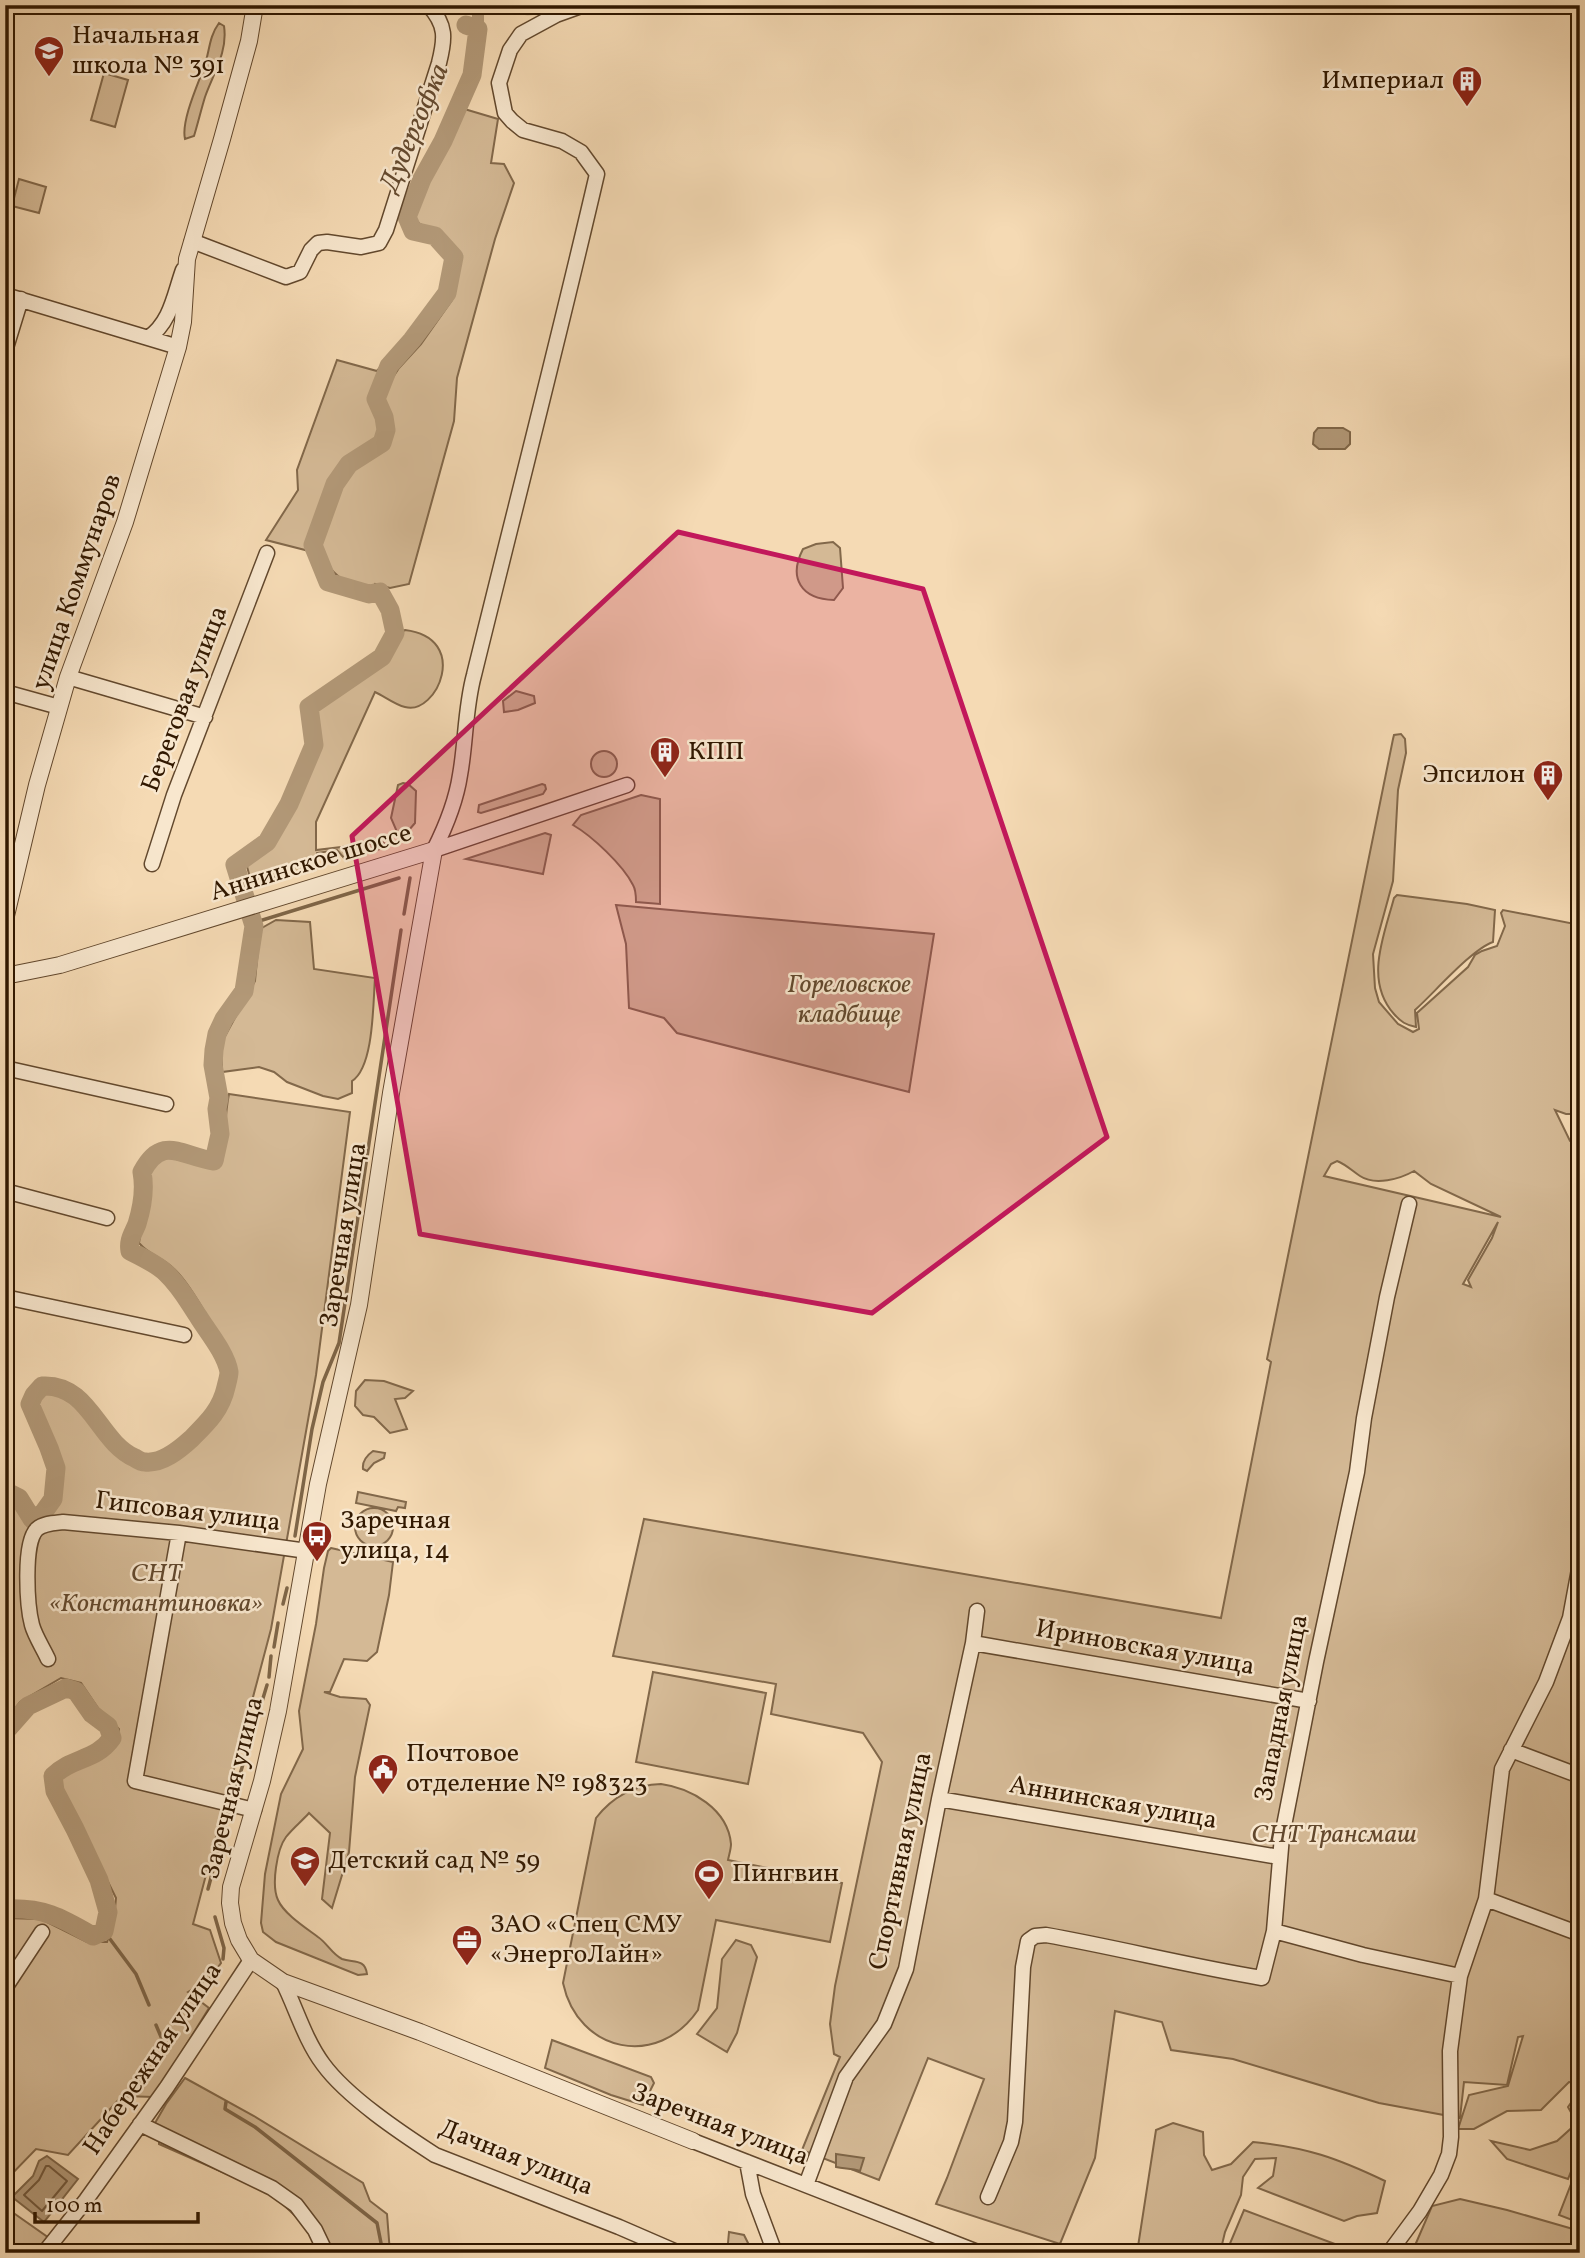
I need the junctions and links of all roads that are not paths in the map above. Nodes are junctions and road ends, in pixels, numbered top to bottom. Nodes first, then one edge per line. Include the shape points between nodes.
1 (256, 5) edge
2 (584, 5) edge
3 (432, 11) edge
4 (192, 241) junction
5 (187, 259) junction
6 (5, 295) edge
7 (21, 299) junction
8 (148, 338) junction
9 (178, 347) junction
10 (5, 351) edge
11 (267, 553) dead end
12 (68, 677) junction
13 (5, 692) edge
14 (59, 707) junction
15 (205, 717) junction
16 (627, 785) dead end
17 (434, 850) junction
18 (152, 864) dead end
19 (5, 920) edge
20 (5, 976) edge
21 (5, 1068) edge
22 (166, 1104) dead end
23 (5, 1191) edge
24 (1409, 1204) dead end
25 (107, 1217) dead end
26 (5, 1297) edge
27 (184, 1335) dead end
28 (179, 1533) junction
29 (307, 1551) junction
30 (1580, 1564) edge
31 (977, 1611) dead end
32 (1575, 1620) edge
33 (973, 1643) junction
34 (48, 1659) dead end
35 (1308, 1701) junction
36 (1511, 1750) junction
37 (1580, 1776) edge
38 (939, 1799) junction
39 (254, 1810) junction
40 (1279, 1857) junction
41 (1486, 1899) junction
42 (42, 1931) dead end
43 (1274, 1931) junction
44 (1580, 1934) edge
45 (251, 1960) junction
46 (1460, 1976) junction
47 (283, 1982) junction
48 (5, 1989) edge
49 (140, 2124) junction
50 (693, 2141) joint
51 (747, 2162) junction
52 (806, 2185) junction
53 (988, 2197) dead end
54 (44, 2253) edge
55 (326, 2253) edge
56 (679, 2253) edge
57 (775, 2253) edge
58 (980, 2253) edge
59 (1389, 2253) edge

1 - 4 street, улица Коммунаров
2 - 17 street via 521,34 499,83 505,113 512,121 523,130 562,141 581,152 597,174 471,684 458,785
3 - 4 street via 444,30 444,42 379,243 369,247 318,243 300,272 286,276
4 - 5 street, улица Коммунаров
5 - 8 street, улица Коммунаров via 167,318
5 - 9 street, улица Коммунаров
6 - 7 street
7 - 8 street
7 - 10 street
8 - 9 street
9 - 12 street, улица Коммунаров via 125,522
11 - 15 street, Береговая улица
12 - 14 street, улица Коммунаров
12 - 15 street
13 - 14 street
14 - 19 street, улица Коммунаров
15 - 18 street, Береговая улица
16 - 17 street, Аннинское шоссе
17 - 20 street, Аннинское шоссе via 60,965
17 - 29 street, Заречная улица via 359,1305
21 - 22 street
23 - 25 street
24 - 35 street, Западная улица
26 - 27 street
28 - 29 street, Гипсовая улица
28 - 34 street, Гипсовая улица via 63,1522 37,1530 29,1545 29,1592 32,1625
28 - 39 street via 135,1781
29 - 39 street, Заречная улица via 281,1699
30 - 32 street
31 - 33 street, Спортивная улица
32 - 36 street
33 - 35 street, Ириновская улица
33 - 38 street, Спортивная улица
35 - 40 street, Западная улица
36 - 37 street
36 - 41 street via 1497,1794
38 - 40 street, Аннинская улица
38 - 52 street, Спортивная улица via 906,1969 884,2024 846,2077
39 - 45 street, Заречная улица via 230,1903 239,1940
40 - 43 street, Западная улица
41 - 44 street
41 - 46 street
42 - 48 street
43 - 46 street
43 - 53 street, Западная улица via 1262,1978 1046,1935 1028,1941 1012,2142
45 - 47 street, Заречная улица
45 - 49 street, Набережная улица
46 - 59 street via 1450,2051 1448,2154 1420,2211
47 - 50 street, Заречная улица
47 - 56 street, Дачная улица via 323,2064 418,2144 435,2155
49 - 54 street, Набережная улица
49 - 55 street via 272,2188 296,2205
50 - 51 street, Заречная улица
51 - 52 street, Заречная улица
51 - 57 street via 753,2194
52 - 58 street, Заречная улица

